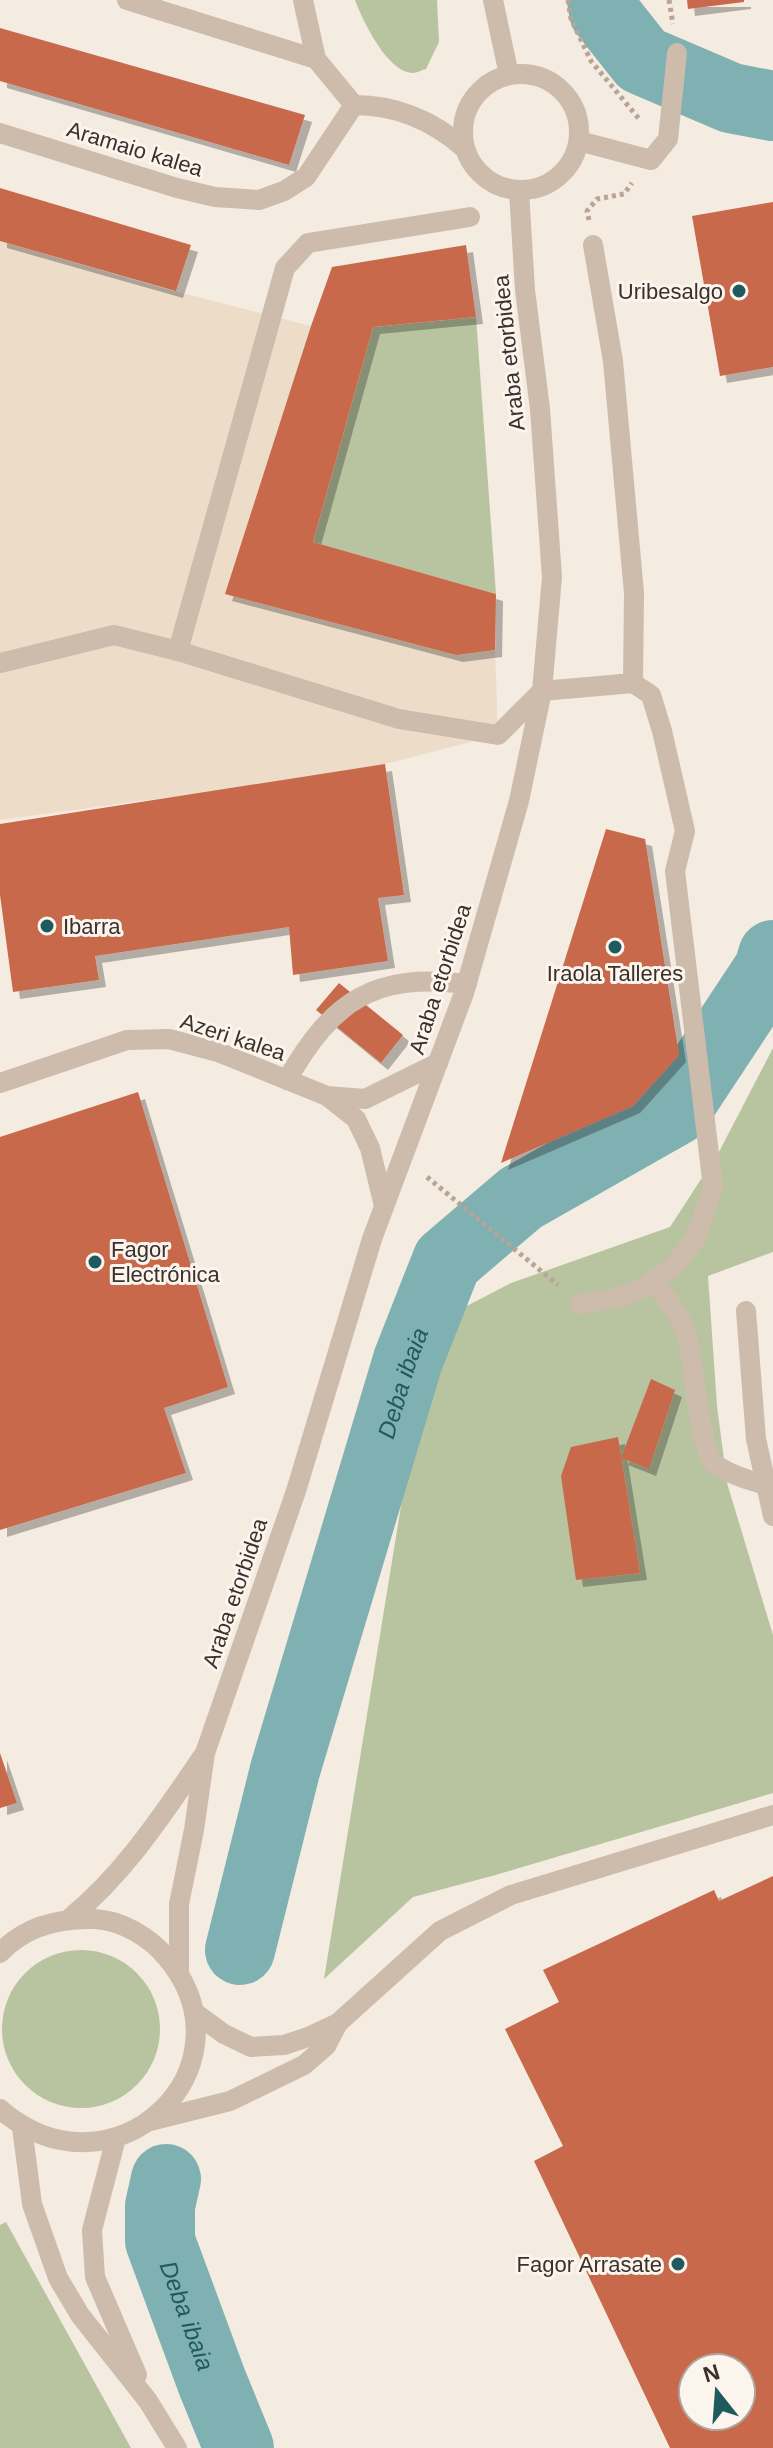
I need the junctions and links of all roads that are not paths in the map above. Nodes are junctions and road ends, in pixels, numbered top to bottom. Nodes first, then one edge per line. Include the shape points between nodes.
1 (127, 0) edge
2 (303, 0) edge
3 (493, 0) edge
4 (677, 53) dead end
5 (316, 59) junction
6 (509, 75) junction
7 (354, 105) junction
8 (0, 133) edge
9 (579, 141) junction
10 (464, 148) junction
11 (519, 191) junction
12 (470, 217) dead end
13 (593, 245) dead end
14 (178, 651) junction
15 (0, 663) edge
16 (633, 683) junction
17 (542, 691) junction
18 (467, 984) junction
19 (438, 1063) junction
20 (287, 1080) junction
21 (0, 1083) edge
22 (327, 1096) junction
23 (384, 1206) junction
24 (654, 1281) junction
25 (580, 1304) road end
26 (746, 1311) dead end
27 (766, 1485) junction
28 (773, 1516) edge
29 (205, 1753) junction
30 (773, 1815) edge
31 (70, 1918) junction
32 (1, 1951) edge
33 (179, 1971) junction
34 (194, 2012) junction
35 (338, 2023) junction
36 (0, 2109) edge
37 (148, 2122) junction
38 (22, 2127) junction
39 (116, 2138) junction
40 (148, 2401) junction
41 (177, 2448) edge

1 - 5 street
2 - 5 street
3 - 6 street
4 - 9 street via 668,139 651,160
5 - 7 street
6 - 9 street via 546,79 561,90 573,104
6 - 10 street via 476,94 462,129
7 - 8 street, Aramaio kalea via 306,177 259,200 177,188
7 - 10 street via 411,114 442,129
9 - 11 street via 565,171 535,189
10 - 11 street via 484,178
11 - 17 street, Araba etorbidea via 552,577
12 - 14 street via 308,243 285,268
13 - 16 street via 613,361 634,593
14 - 15 street via 114,635
14 - 17 street via 399,719 498,735
16 - 17 street
16 - 24 street via 651,695 685,831 675,871 713,1187 696,1237 674,1267
17 - 18 street, Araba etorbidea via 519,801
18 - 19 street, Araba etorbidea
18 - 20 street via 431,979 371,991 335,1014 305,1047
19 - 22 street via 365,1099
19 - 23 street, Araba etorbidea
20 - 21 street, Azeri kalea via 169,1039 127,1040
20 - 22 street, Azeri kalea
22 - 23 street, Azeri kalea via 356,1119 370,1148
23 - 29 street, Araba etorbidea via 296,1491
24 - 25 street via 616,1298
24 - 27 street via 686,1331 703,1440 712,1462
26 - 27 street via 756,1439
27 - 28 street
29 - 31 street, Araba etorbidea via 144,1841 96,1897
29 - 33 street, Araba etorbidea via 179,1904
30 - 35 street via 511,1895 440,1931
31 - 32 street via 45,1924
31 - 33 street via 102,1919 132,1929
33 - 34 street
34 - 35 street via 251,2047 284,2045
34 - 37 street via 187,2074
35 - 37 street via 326,2046 304,2065 230,2101
36 - 38 street
37 - 39 street
38 - 39 street via 52,2140
38 - 40 street via 32,2204 58,2278 80,2315
39 - 40 street via 92,2230 95,2277
40 - 41 street

